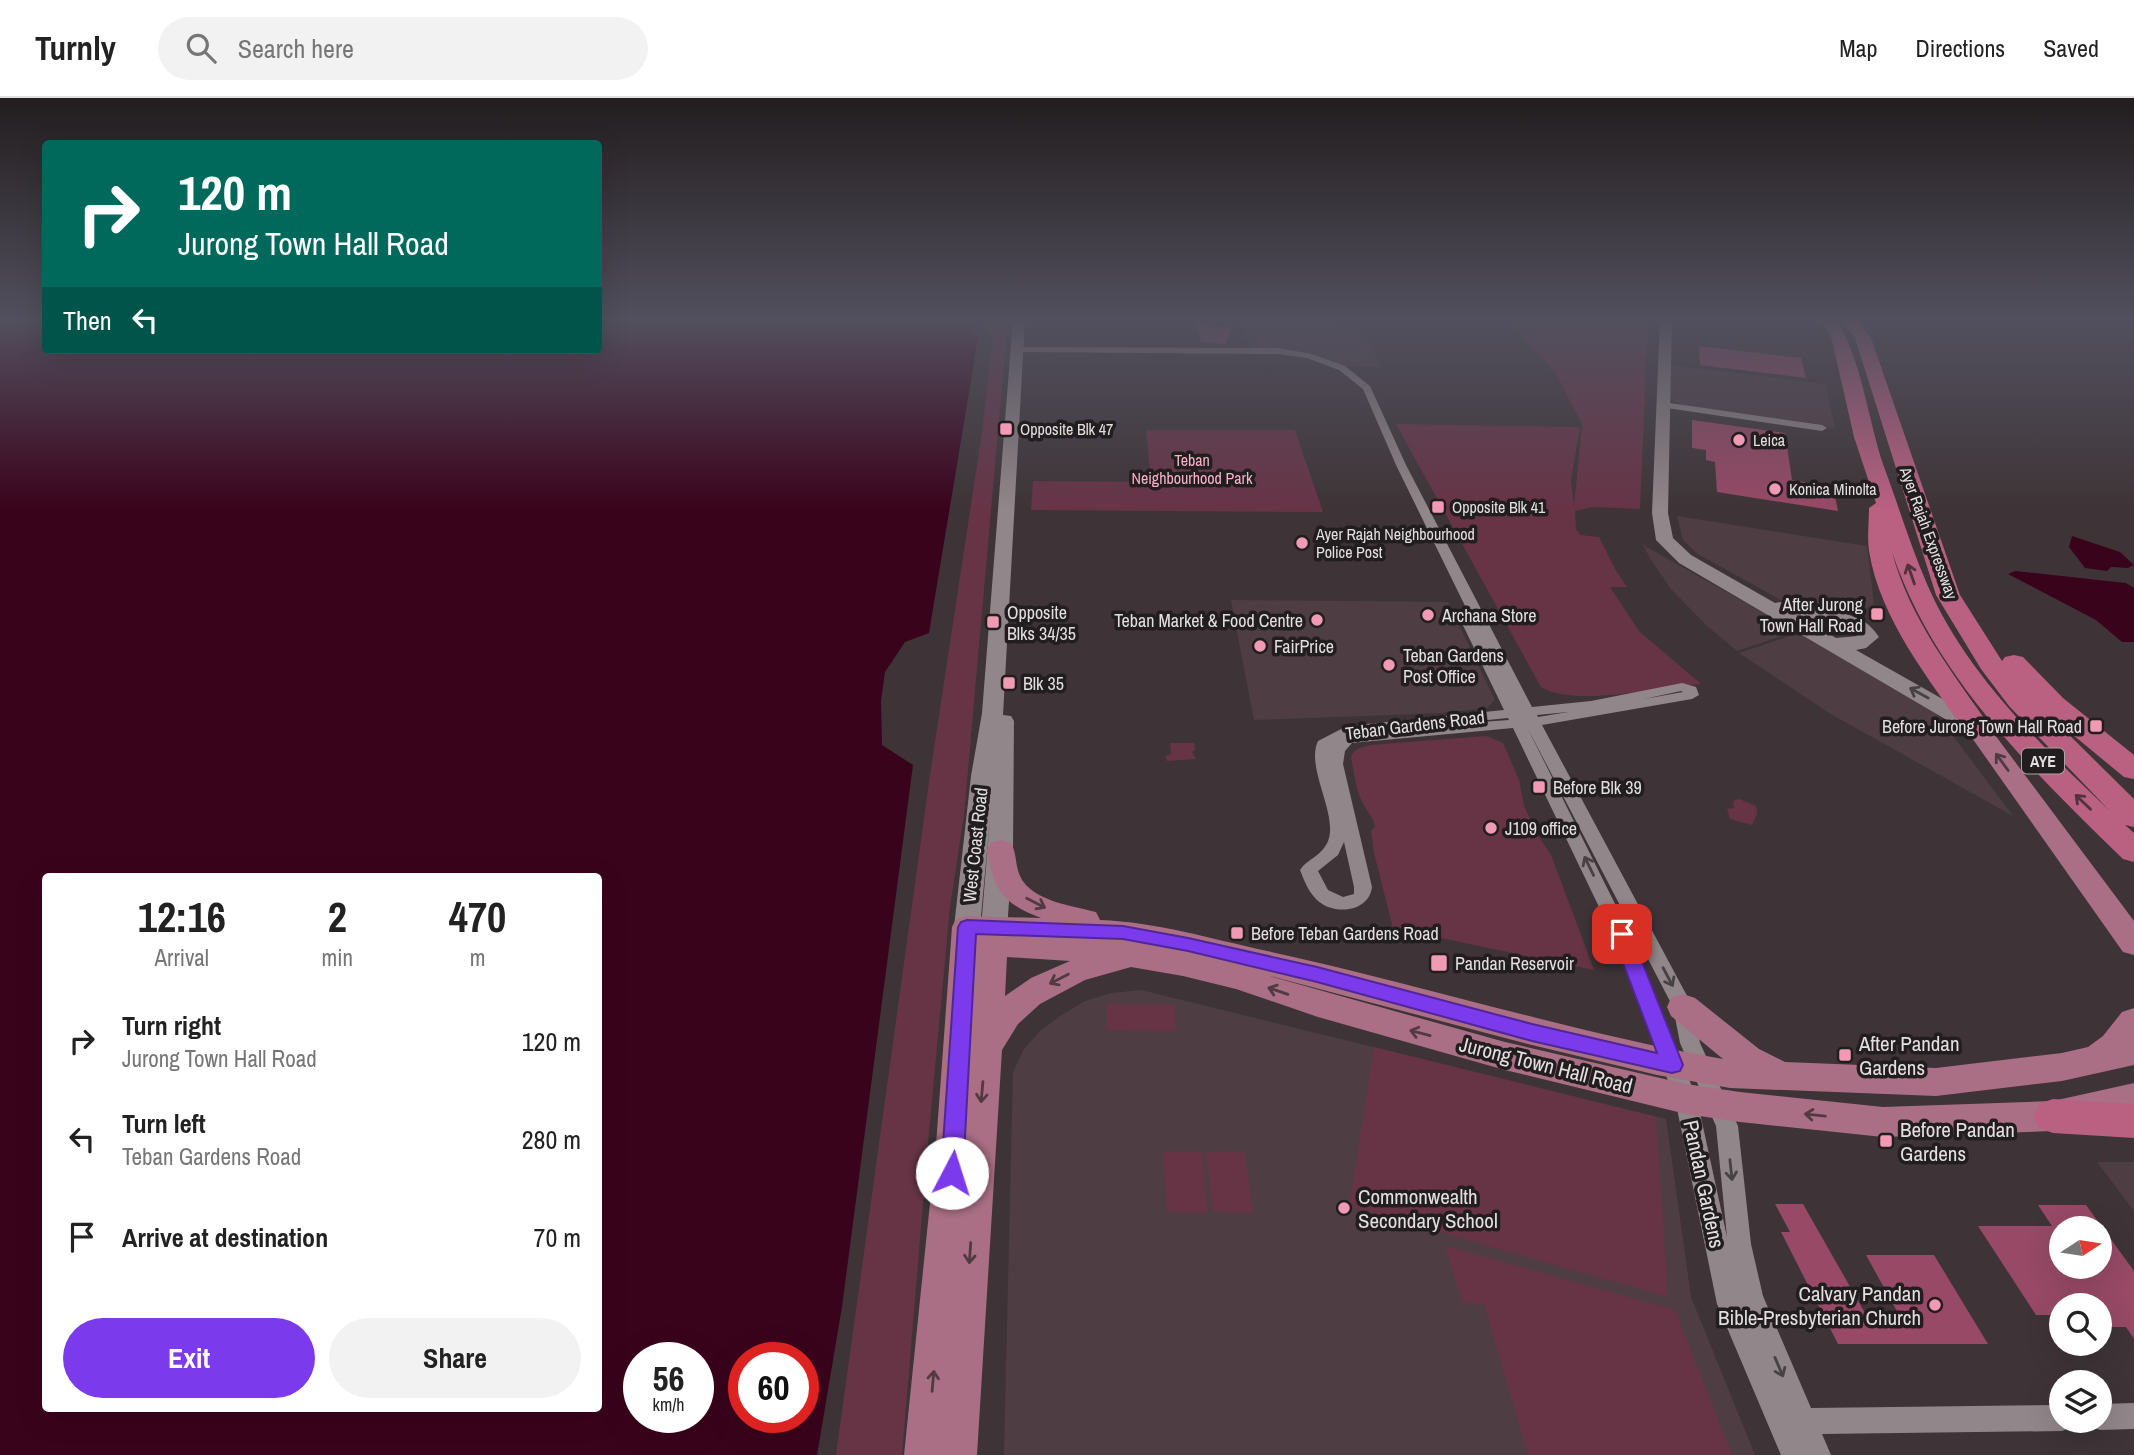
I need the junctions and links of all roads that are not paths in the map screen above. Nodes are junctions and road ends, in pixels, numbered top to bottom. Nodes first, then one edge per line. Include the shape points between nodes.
1 (1019, 382) edge
2 (1021, 382) edge
3 (1354, 382) edge
4 (1664, 382) edge
5 (1851, 382) edge
6 (1878, 382) edge
7 (1663, 405) junction
8 (1822, 428) dead end
9 (1879, 480) junction
10 (1948, 595) junction
11 (1754, 599) junction
12 (1832, 644) junction
13 (1523, 718) junction
14 (1977, 728) junction
15 (2134, 770) edge
16 (2134, 817) edge
17 (1001, 850) junction
18 (2134, 851) edge
19 (2076, 863) joint
20 (2109, 910) joint
21 (1123, 932) junction
22 (980, 936) junction
23 (2134, 944) edge
24 (1148, 957) junction
25 (1683, 1007) junction
26 (2134, 1021) edge
27 (986, 1047) junction
28 (2134, 1051) edge
29 (2096, 1060) junction
30 (1784, 1079) junction
31 (1695, 1084) junction
32 (2134, 1098) edge
33 (2053, 1116) junction
34 (2134, 1121) edge
35 (2134, 1416) edge
36 (2112, 1417) edge
37 (2049, 1418) edge
38 (1791, 1421) junction
39 (926, 1455) edge
40 (955, 1455) edge
41 (1795, 1455) edge
42 (1818, 1455) edge

1 - 22 main road, West Coast Road via 993,713 982,776
2 - 17 main road, West Coast Road via 1015,560 1002,693
3 - 13 street
4 - 7 main road
5 - 9 highway, Ayer Rajah Expressway / AYE
6 - 10 highway, Ayer Rajah Expressway / AYE
7 - 8 street
7 - 11 main road via 1660,513 1665,540 1685,559
9 - 14 highway via 1881,550 1892,589 1904,617
18 -> 9 highway, Ayer Rajah Expressway / AYE via 2016,733 1962,667 1915,584
10 - 15 highway via 1975,614 2017,668 2053,704
10 - 16 highway, Ayer Rajah Expressway / AYE via 2019,700
11 - 12 main road
11 - 12 main road via 1851,622 1869,637 1859,643
14 -> 12 main road
13 - 13 street, Teban Gardens Road via 1682,687 1693,693 1628,708
13 - 13 street, Teban Gardens Road via 1373,734 1340,744 1335,764 1362,897 1353,902 1330,900 1319,893 1309,870 1333,851 1337,838 1323,744 1347,730
13 -> 25 street
31 -> 13 street
19 -> 14 main road
17 -> 21 main road via 1007,881 1020,895 1055,912
17 - 22 main road, West Coast Road
19 - 20 main road
20 - 23 main road
21 - 22 main road, Jurong Town Hall Road
21 - 31 main road, Jurong Town Hall Road via 1317,974 1532,1032
22 - 24 main road, Jurong Town Hall Road
22 - 27 main road, West Coast Road
39 -> 22 main road, West Coast Road via 954,1145
24 -> 27 main road via 1101,964 1043,988 1006,1015
31 -> 24 main road, Jurong Town Hall Road via 1505,1056 1238,978
25 - 30 main road via 1747,1059
25 - 31 street
26 - 29 main road via 2115,1046
27 -> 40 main road, West Coast Road
28 - 29 main road, Jurong Town Hall Road
29 - 30 main road, Jurong Town Hall Road via 1936,1082
30 - 31 main road, Jurong Town Hall Road
33 -> 31 main road, Jurong Town Hall Road via 1883,1122
31 - 38 street, Pandan Gardens via 1729,1304
31 -> 38 street, Pandan Gardens via 1727,1126 1739,1244
32 - 33 main road, Jurong Town Hall Road
33 - 34 highway
35 - 36 street
37 - 38 street
38 - 41 street, Pandan Gardens
38 - 42 street, Pandan Gardens

